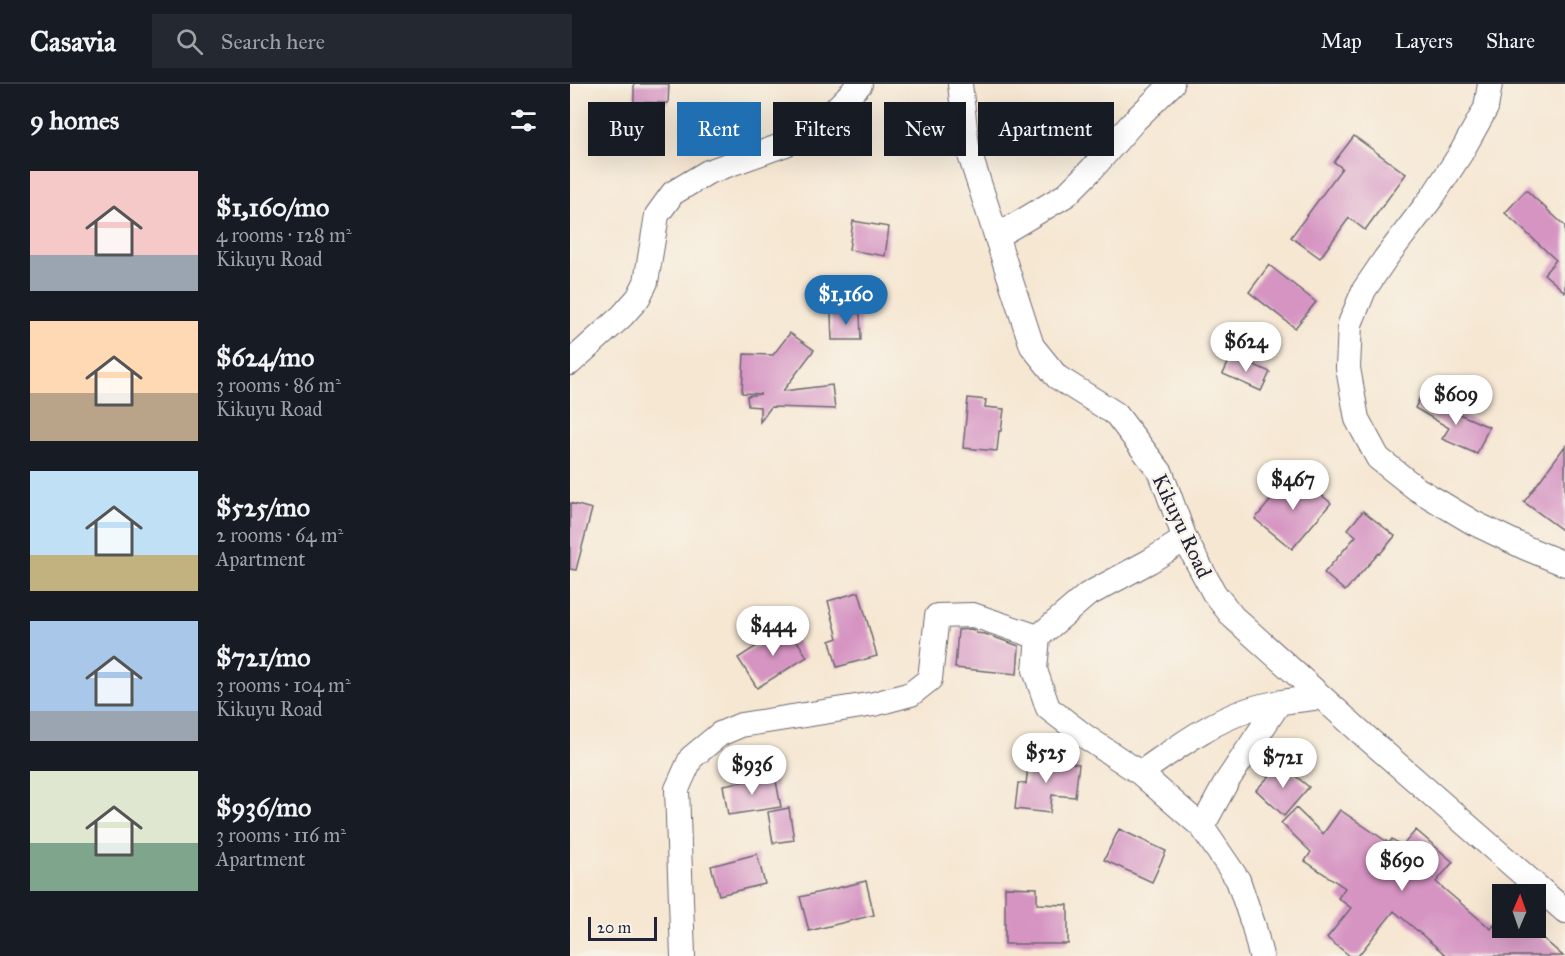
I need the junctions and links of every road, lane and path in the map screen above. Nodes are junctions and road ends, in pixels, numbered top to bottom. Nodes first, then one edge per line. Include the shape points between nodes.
1 (860, 84) edge
2 (960, 84) edge
3 (1172, 84) edge
4 (1490, 84) edge
5 (997, 236) junction
6 (570, 363) edge
7 (1185, 539) junction
8 (1565, 564) edge
9 (1038, 637) junction
10 (1322, 697) junction
11 (1279, 703) junction
12 (1140, 773) junction
13 (1202, 828) junction
14 (1565, 911) edge
15 (683, 956) edge
16 (1261, 956) edge

1 - 6 street via 823,122 786,144 708,172 673,193 657,215 646,282 638,298
2 - 5 street, Kikuyu Road via 968,146
3 - 5 street via 1066,195
4 - 8 street via 1486,108 1461,153 1364,290 1350,324 1348,368 1357,419 1378,458 1417,489 1474,523
5 - 7 street, Kikuyu Road via 1032,346 1057,377 1116,414 1161,473
7 - 9 street via 1087,595
7 - 10 street, Kikuyu Road via 1214,593 1233,617
9 - 12 street via 1035,670 1048,708
9 - 15 street via 973,615 937,616 930,679 911,694 874,704 741,725 720,734 691,758 677,789
10 - 11 street
10 - 14 street, Kikuyu Road
11 - 12 street via 1224,719
11 - 13 street via 1227,781
12 - 13 street
13 - 16 street via 1238,880

